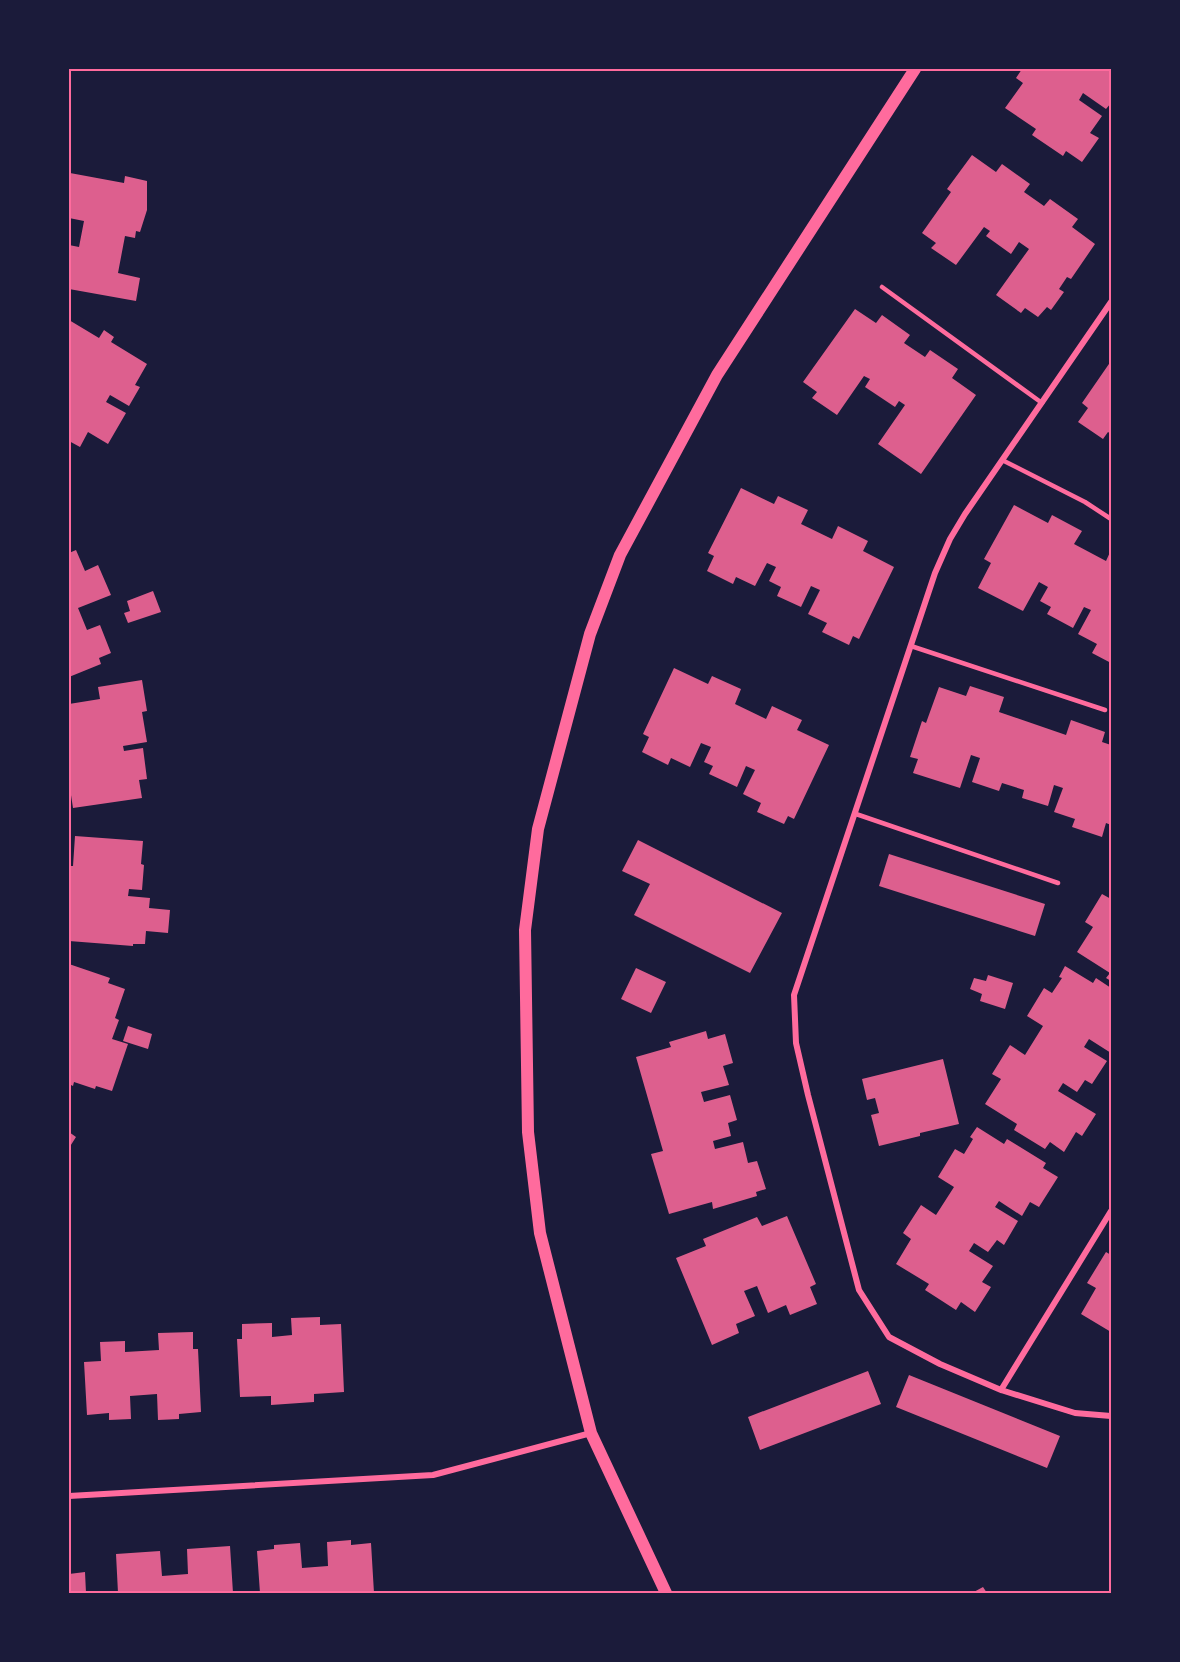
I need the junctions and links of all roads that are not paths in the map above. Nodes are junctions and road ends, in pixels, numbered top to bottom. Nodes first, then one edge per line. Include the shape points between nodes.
1 (915, 69) edge
2 (882, 287) dead end
3 (1111, 302) edge
4 (1042, 403) junction
5 (1002, 460) junction
6 (1111, 519) edge
7 (911, 646) junction
8 (1105, 710) dead end
9 (856, 814) junction
10 (1058, 883) dead end
11 (1111, 1211) edge
12 (1002, 1390) junction
13 (1111, 1416) edge
14 (591, 1433) junction
15 (69, 1496) edge
16 (666, 1593) edge

1 - 14 main road via 717,375 620,555 590,634 538,829 525,930 528,1132 540,1233
2 - 4 lane
3 - 4 street
4 - 5 street
5 - 6 lane
5 - 7 street via 950,539
7 - 8 lane
7 - 9 street
9 - 10 lane
9 - 12 street via 794,995 796,1043 808,1095 859,1290 889,1337
11 - 12 street
12 - 13 street via 1075,1413
14 - 15 street via 433,1475
14 - 16 main road

